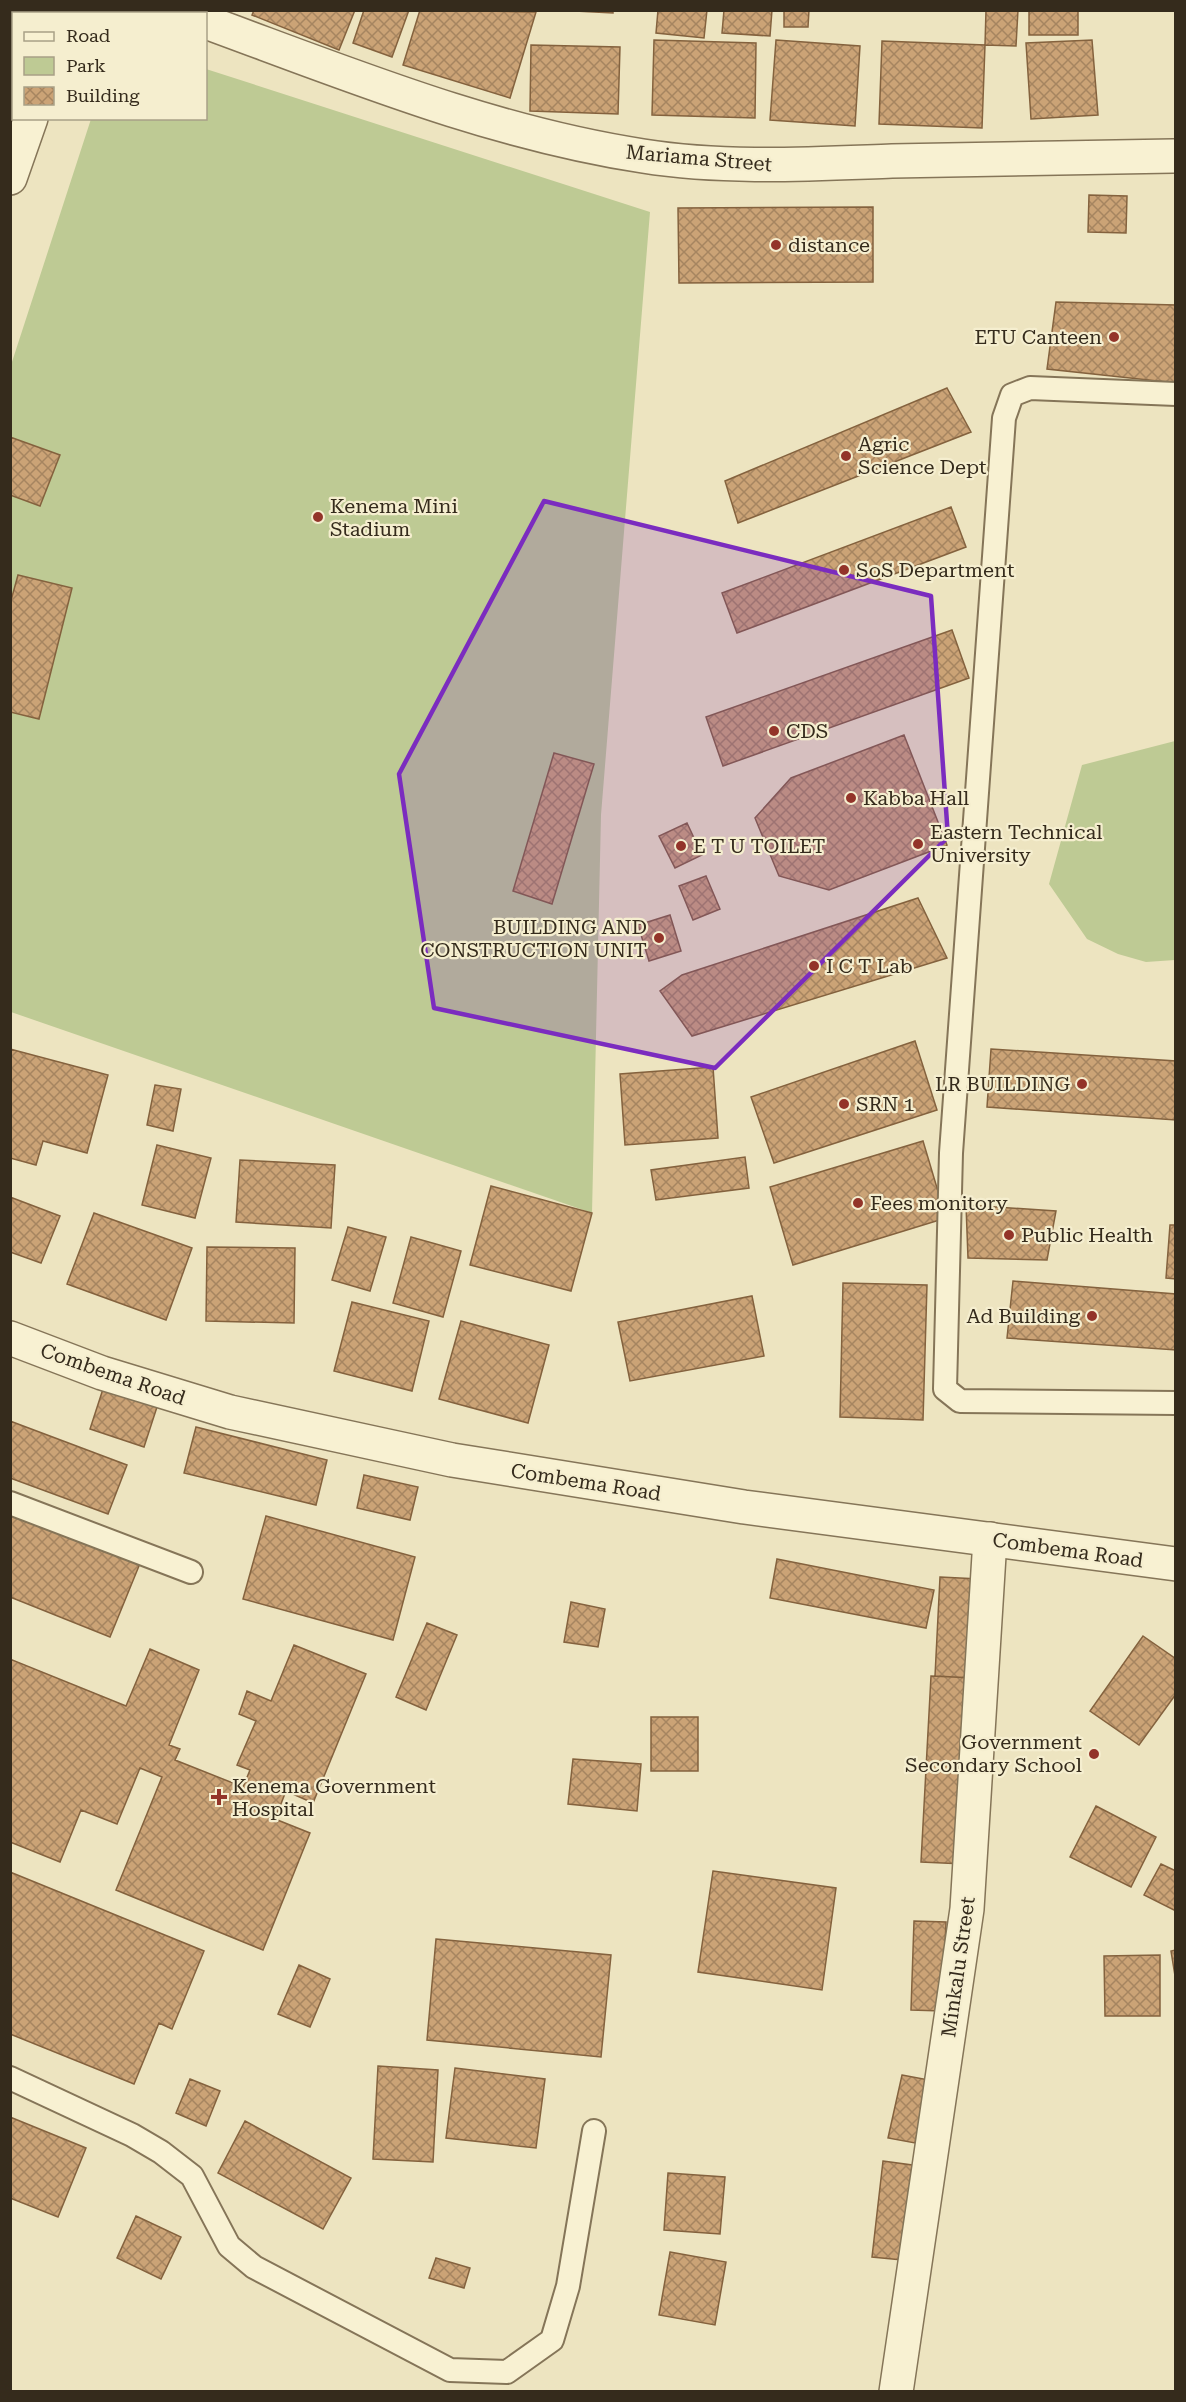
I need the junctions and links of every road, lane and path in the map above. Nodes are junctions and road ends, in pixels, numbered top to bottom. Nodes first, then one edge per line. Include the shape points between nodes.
1 (207, 22) edge
2 (30, 120) edge
3 (1176, 156) edge
4 (10, 178) edge
5 (1176, 394) edge
6 (10, 1338) edge
7 (1176, 1402) edge
8 (10, 1503) edge
9 (990, 1539) junction
10 (1176, 1564) edge
11 (191, 1572) dead end
12 (10, 2078) edge
13 (594, 2131) dead end
14 (896, 2391) edge

1 - 3 street, Mariama Street via 438,106 548,136 644,156 755,165
2 - 4 street
5 - 7 lane via 1030,388 1012,395 1004,418 951,1153 945,1389 960,1401
6 - 9 street, Combema Road via 102,1373 230,1412 452,1460 744,1507
8 - 11 lane
9 - 10 street, Combema Road
9 - 14 street, Minkalu Street via 967,1909
12 - 13 lane via 132,2135 192,2176 229,2246 254,2267 450,2370 507,2372 552,2340 568,2286

